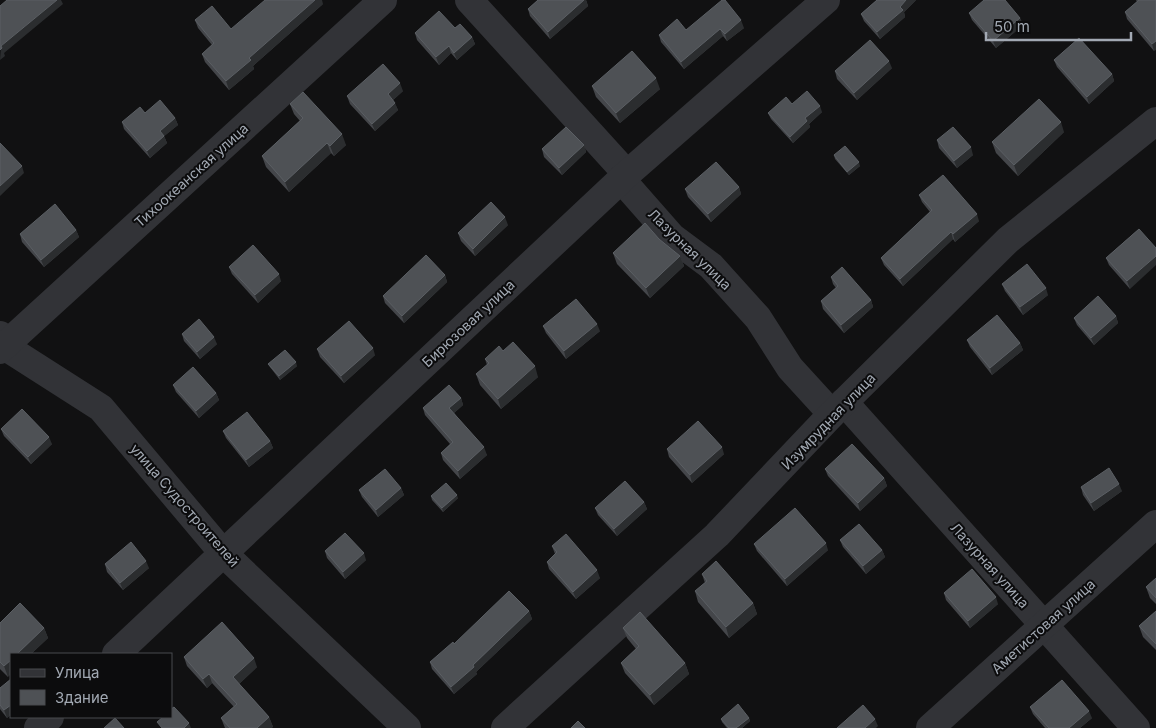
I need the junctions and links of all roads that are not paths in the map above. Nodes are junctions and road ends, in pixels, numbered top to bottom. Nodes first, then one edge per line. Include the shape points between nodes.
1 (383, 0) edge
2 (469, 0) edge
3 (826, 0) edge
4 (1156, 121) edge
5 (624, 176) junction
6 (1, 344) edge
7 (838, 408) junction
8 (1156, 524) edge
9 (223, 553) junction
10 (1044, 624) junction
11 (117, 653) edge
12 (49, 718) edge
13 (38, 728) edge
14 (407, 728) edge
15 (505, 728) edge
16 (930, 728) edge
17 (1136, 728) edge

1 - 6 street, Тихоокеанская улица
2 - 5 street, Лазурная улица
3 - 5 street, Бирюзовая улица
4 - 7 street, Изумрудная улица via 1008,240
5 - 7 street, Лазурная улица via 672,236 711,266 758,318 790,368
5 - 9 street, Бирюзовая улица
6 - 9 street, улица Судостроителей via 101,408
7 - 10 street, Лазурная улица
7 - 15 street, Изумрудная улица via 718,535
8 - 10 street, Аметистовая улица
9 - 11 street, Бирюзовая улица
9 - 14 street, улица Судостроителей
10 - 16 street, Аметистовая улица
10 - 17 street, Лазурная улица
12 - 13 street

